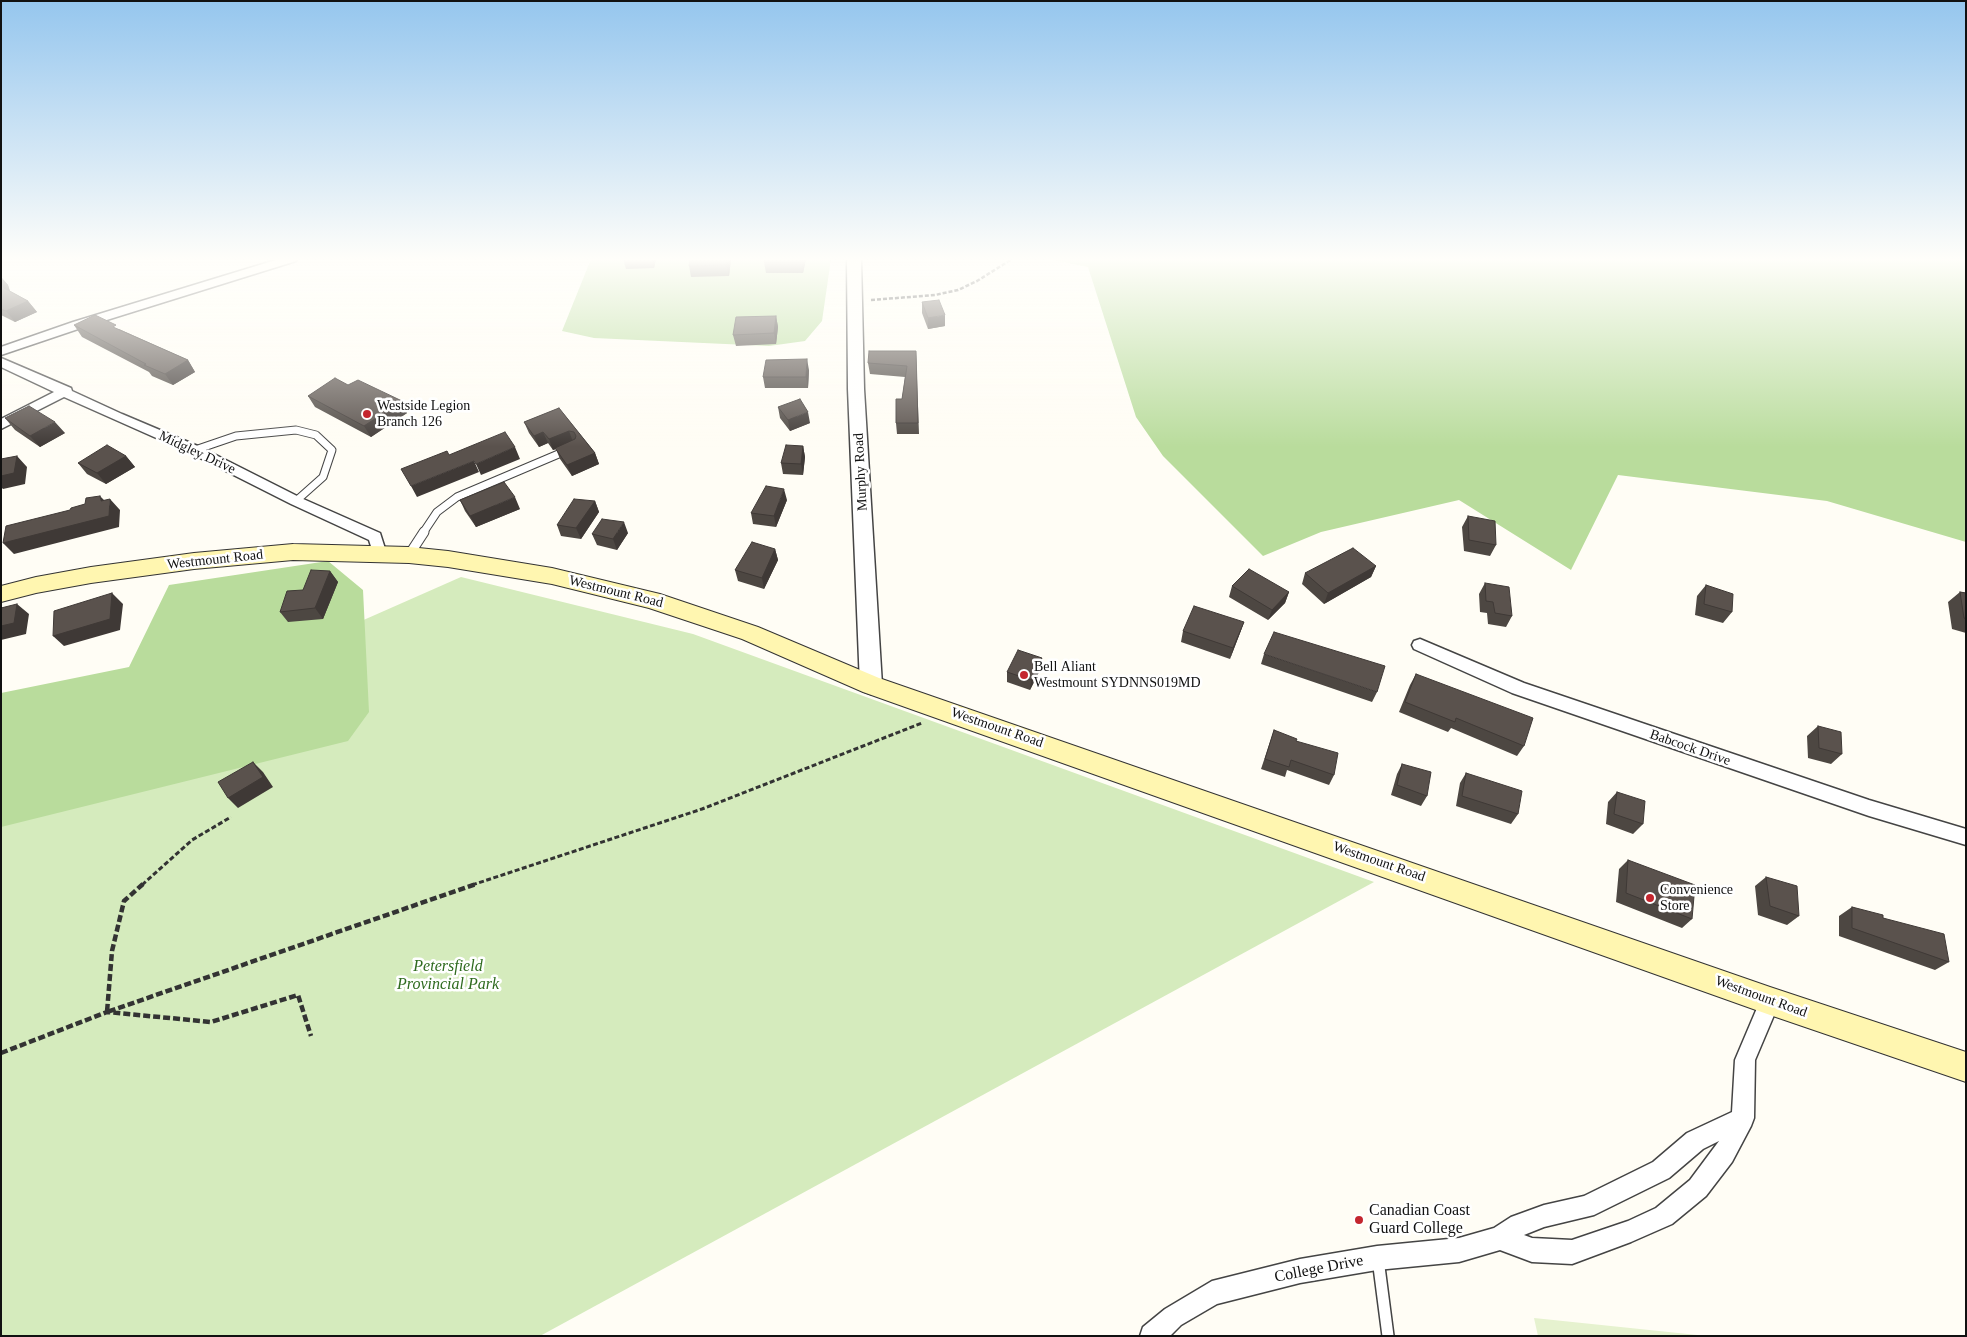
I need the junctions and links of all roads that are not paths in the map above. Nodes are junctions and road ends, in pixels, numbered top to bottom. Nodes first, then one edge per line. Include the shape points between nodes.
1 (88, 321) edge
2 (855, 321) edge
3 (1, 351) edge
4 (1, 362) edge
5 (66, 391) junction
6 (1, 425) edge
7 (575, 447) edge
8 (195, 450) junction
9 (296, 501) junction
10 (380, 554) junction
11 (409, 555) junction
12 (1, 594) edge
13 (1420, 645) dead end
14 (871, 685) junction
15 (1966, 837) edge
16 (1770, 1001) junction
17 (1966, 1067) edge
18 (1743, 1118) junction
19 (1500, 1238) junction
20 (1377, 1258) junction
21 (1152, 1336) edge
22 (1388, 1336) edge

1 - 3 street
2 - 14 street, Murphy Road
4 - 5 street, Midgley Drive
5 - 6 street
5 - 8 street, Midgley Drive
7 - 11 lane via 457,497 437,512
8 - 9 street, Midgley Drive
8 - 9 lane via 236,436 296,430 316,435 332,450 323,478
9 - 10 street, Midgley Drive via 375,537
10 - 11 main road, Westmount Road
10 - 12 main road, Westmount Road via 293,552 194,561 91,575
11 - 14 main road, Westmount Road via 552,576 652,600 750,633
13 - 15 street, Babcock Drive via 1518,688 1869,808
14 - 16 main road, Westmount Road
16 - 17 main road, Westmount Road
16 - 18 street via 1745,1060
18 - 19 street, College Drive via 1695,1141 1661,1170 1586,1207 1519,1225
18 - 19 street via 1724,1154 1698,1188 1664,1216 1572,1252 1532,1250
19 - 20 street, College Drive via 1459,1250
20 - 21 street, College Drive via 1300,1271 1212,1293
20 - 22 lane

